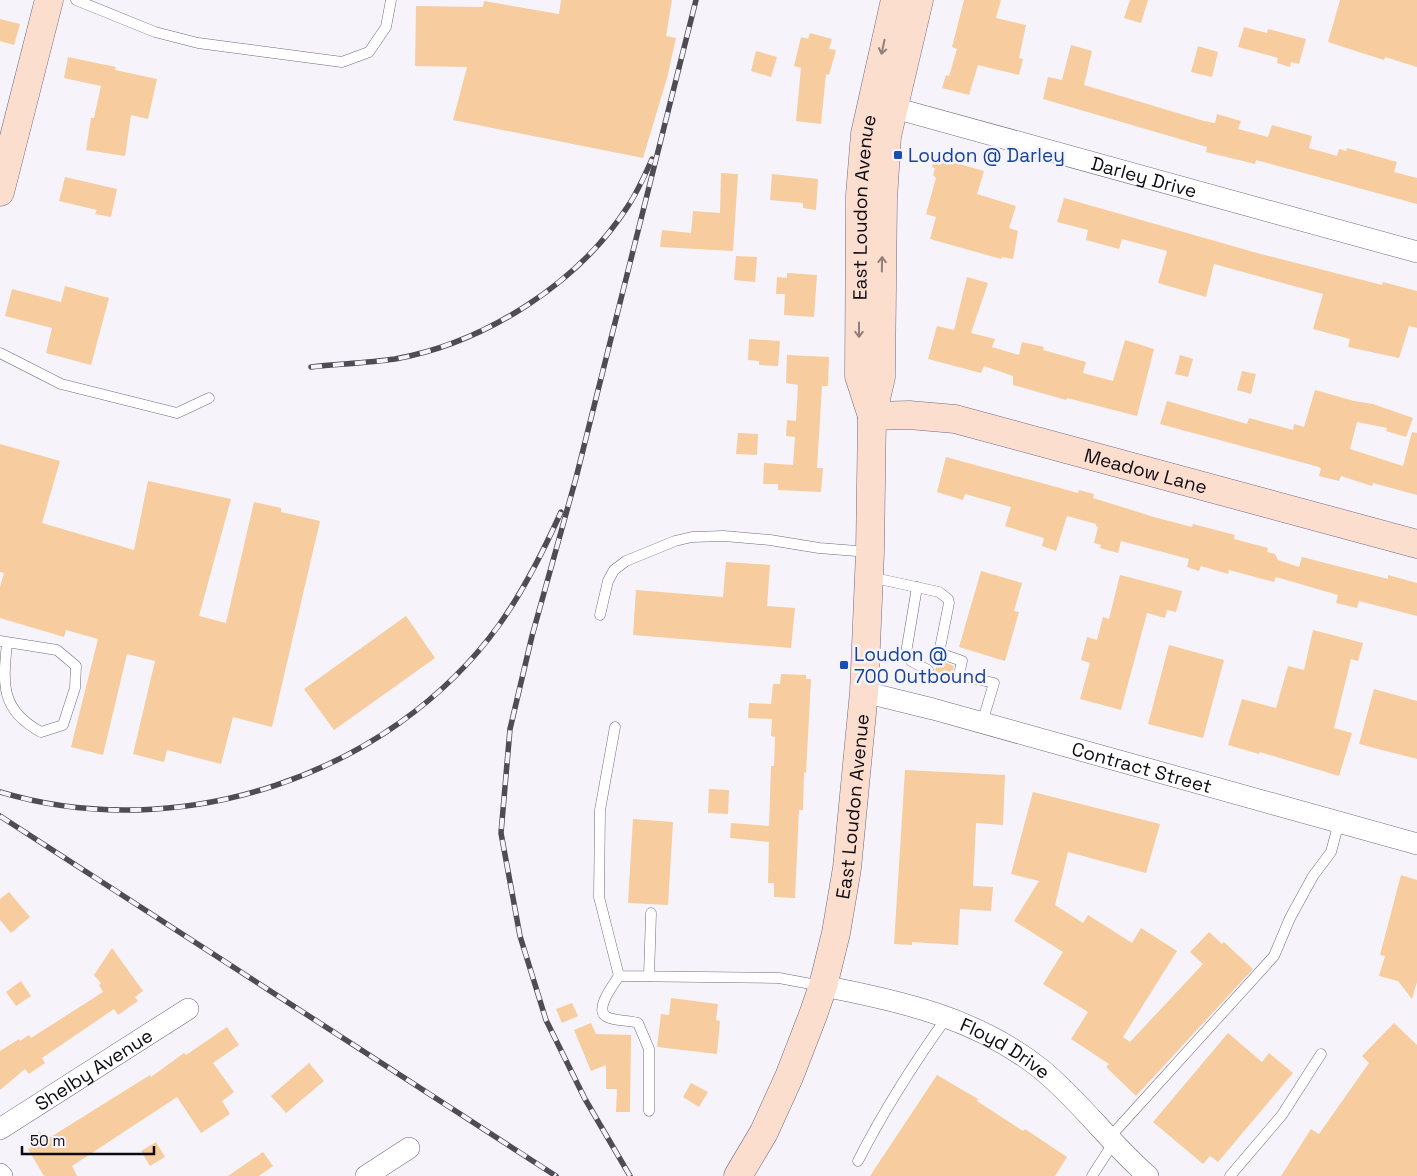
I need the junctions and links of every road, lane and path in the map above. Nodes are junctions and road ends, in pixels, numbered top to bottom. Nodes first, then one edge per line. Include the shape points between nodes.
1 (49, 0) edge
2 (76, 0) edge
3 (391, 0) edge
4 (895, 0) edge
5 (918, 0) edge
6 (882, 105) junction
7 (0, 192) edge
8 (1417, 252) edge
9 (0, 353) edge
10 (208, 398) dead end
11 (872, 416) junction
12 (1417, 544) edge
13 (870, 564) junction
14 (917, 587) junction
15 (600, 615) dead end
16 (908, 635) junction
17 (919, 637) dead end
18 (4, 642) edge
19 (939, 653) junction
20 (864, 692) junction
21 (982, 722) junction
22 (615, 727) dead end
23 (1339, 822) junction
24 (1417, 844) edge
25 (651, 913) dead end
26 (619, 976) junction
27 (649, 976) junction
28 (823, 986) junction
29 (188, 1009) dead end
30 (948, 1016) junction
31 (1321, 1054) dead end
32 (649, 1111) dead end
33 (0, 1129) edge
34 (1112, 1139) junction
35 (409, 1148) dead end
36 (858, 1161) dead end
37 (366, 1176) edge
38 (738, 1176) edge
39 (1092, 1176) edge
40 (1148, 1176) edge
41 (1230, 1176) edge

1 - 7 main road
2 - 3 lane via 154,32 198,44 342,62 369,52 386,27
4 -> 6 main road, East Loudon Avenue
5 - 6 main road, East Loudon Avenue
6 - 8 street, Darley Drive
6 - 11 main road, East Loudon Avenue via 887,136 881,377
9 - 10 lane via 61,384 177,413
11 - 12 main road, Meadow Lane via 955,419
11 - 13 main road, East Loudon Avenue
13 - 14 lane
13 - 15 lane via 819,548 770,540 724,536 676,540 614,570
13 - 20 main road, East Loudon Avenue
14 - 16 lane
14 - 19 lane via 939,592 948,599
16 - 17 lane
16 - 19 lane via 906,653 911,660 932,670
18 - 18 lane via 57,650 76,666 75,688 63,725 41,732 26,724 6,696
19 - 21 lane via 962,661 956,675 994,683
20 - 21 street, Contract Street
20 - 28 main road, East Loudon Avenue via 847,868
21 - 23 street, Contract Street
22 - 26 lane via 600,810 599,897
23 - 24 street, Contract Street
23 - 34 lane via 1331,852 1308,884 1274,956
25 - 27 lane
26 - 27 lane
26 - 32 lane via 602,1004 603,1013 607,1017 638,1024 649,1049
27 - 28 lane via 778,978
28 - 30 street, Floyd Drive via 887,998
28 - 38 main road, East Loudon Avenue via 790,1077 764,1132
29 - 33 street, Shelby Avenue
30 - 34 street, Floyd Drive via 1009,1046 1041,1069
30 - 36 lane via 916,1059
31 - 41 lane via 1282,1115
34 - 39 lane
34 - 40 street, Floyd Drive
35 - 37 street

